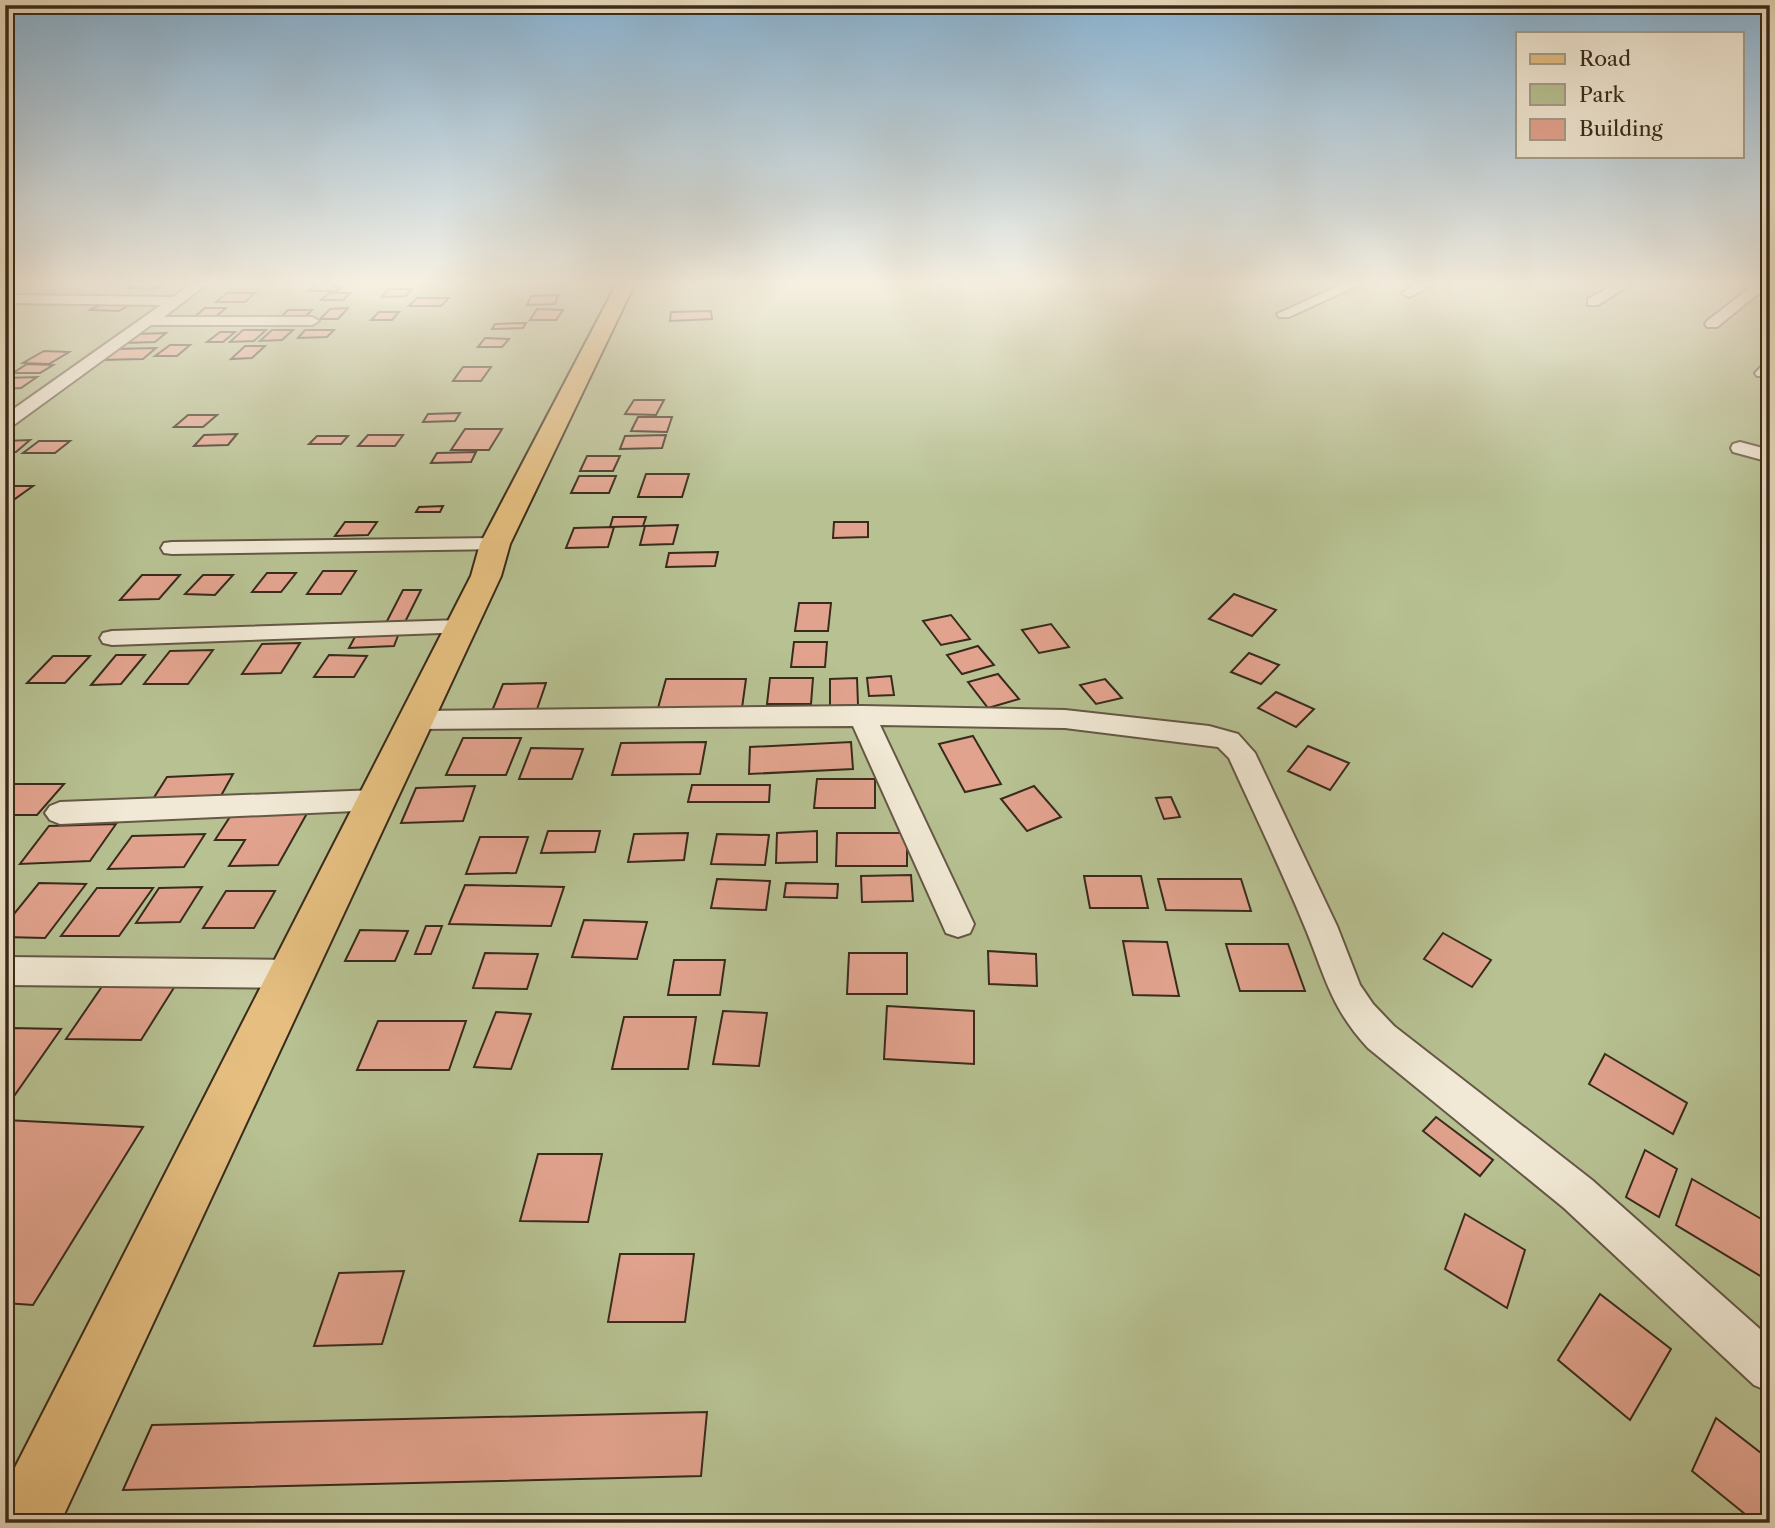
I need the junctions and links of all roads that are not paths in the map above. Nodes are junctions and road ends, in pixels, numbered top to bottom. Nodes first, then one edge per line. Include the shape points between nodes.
1 (100, 354) edge
2 (590, 354) edge
3 (5, 424) edge
4 (1740, 448) dead end
5 (1770, 456) edge
6 (495, 544) junction
7 (172, 548) dead end
8 (461, 627) junction
9 (112, 638) dead end
10 (862, 715) junction
11 (416, 720) junction
12 (377, 800) junction
13 (60, 813) dead end
14 (958, 924) dead end
15 (5, 971) edge
16 (292, 974) junction
17 (1770, 1369) edge
18 (24, 1523) edge

1 - 3 street
2 - 6 main road
4 - 5 street
6 - 7 street
6 - 8 main road via 486,576
8 - 9 street
8 - 11 main road
10 - 11 street
10 - 14 street
10 - 17 street via 1065,719 1228,740 1241,753 1321,926 1345,991 1360,1015 1578,1194
11 - 12 main road
12 - 13 street
12 - 16 main road
15 - 16 street
16 - 18 main road

